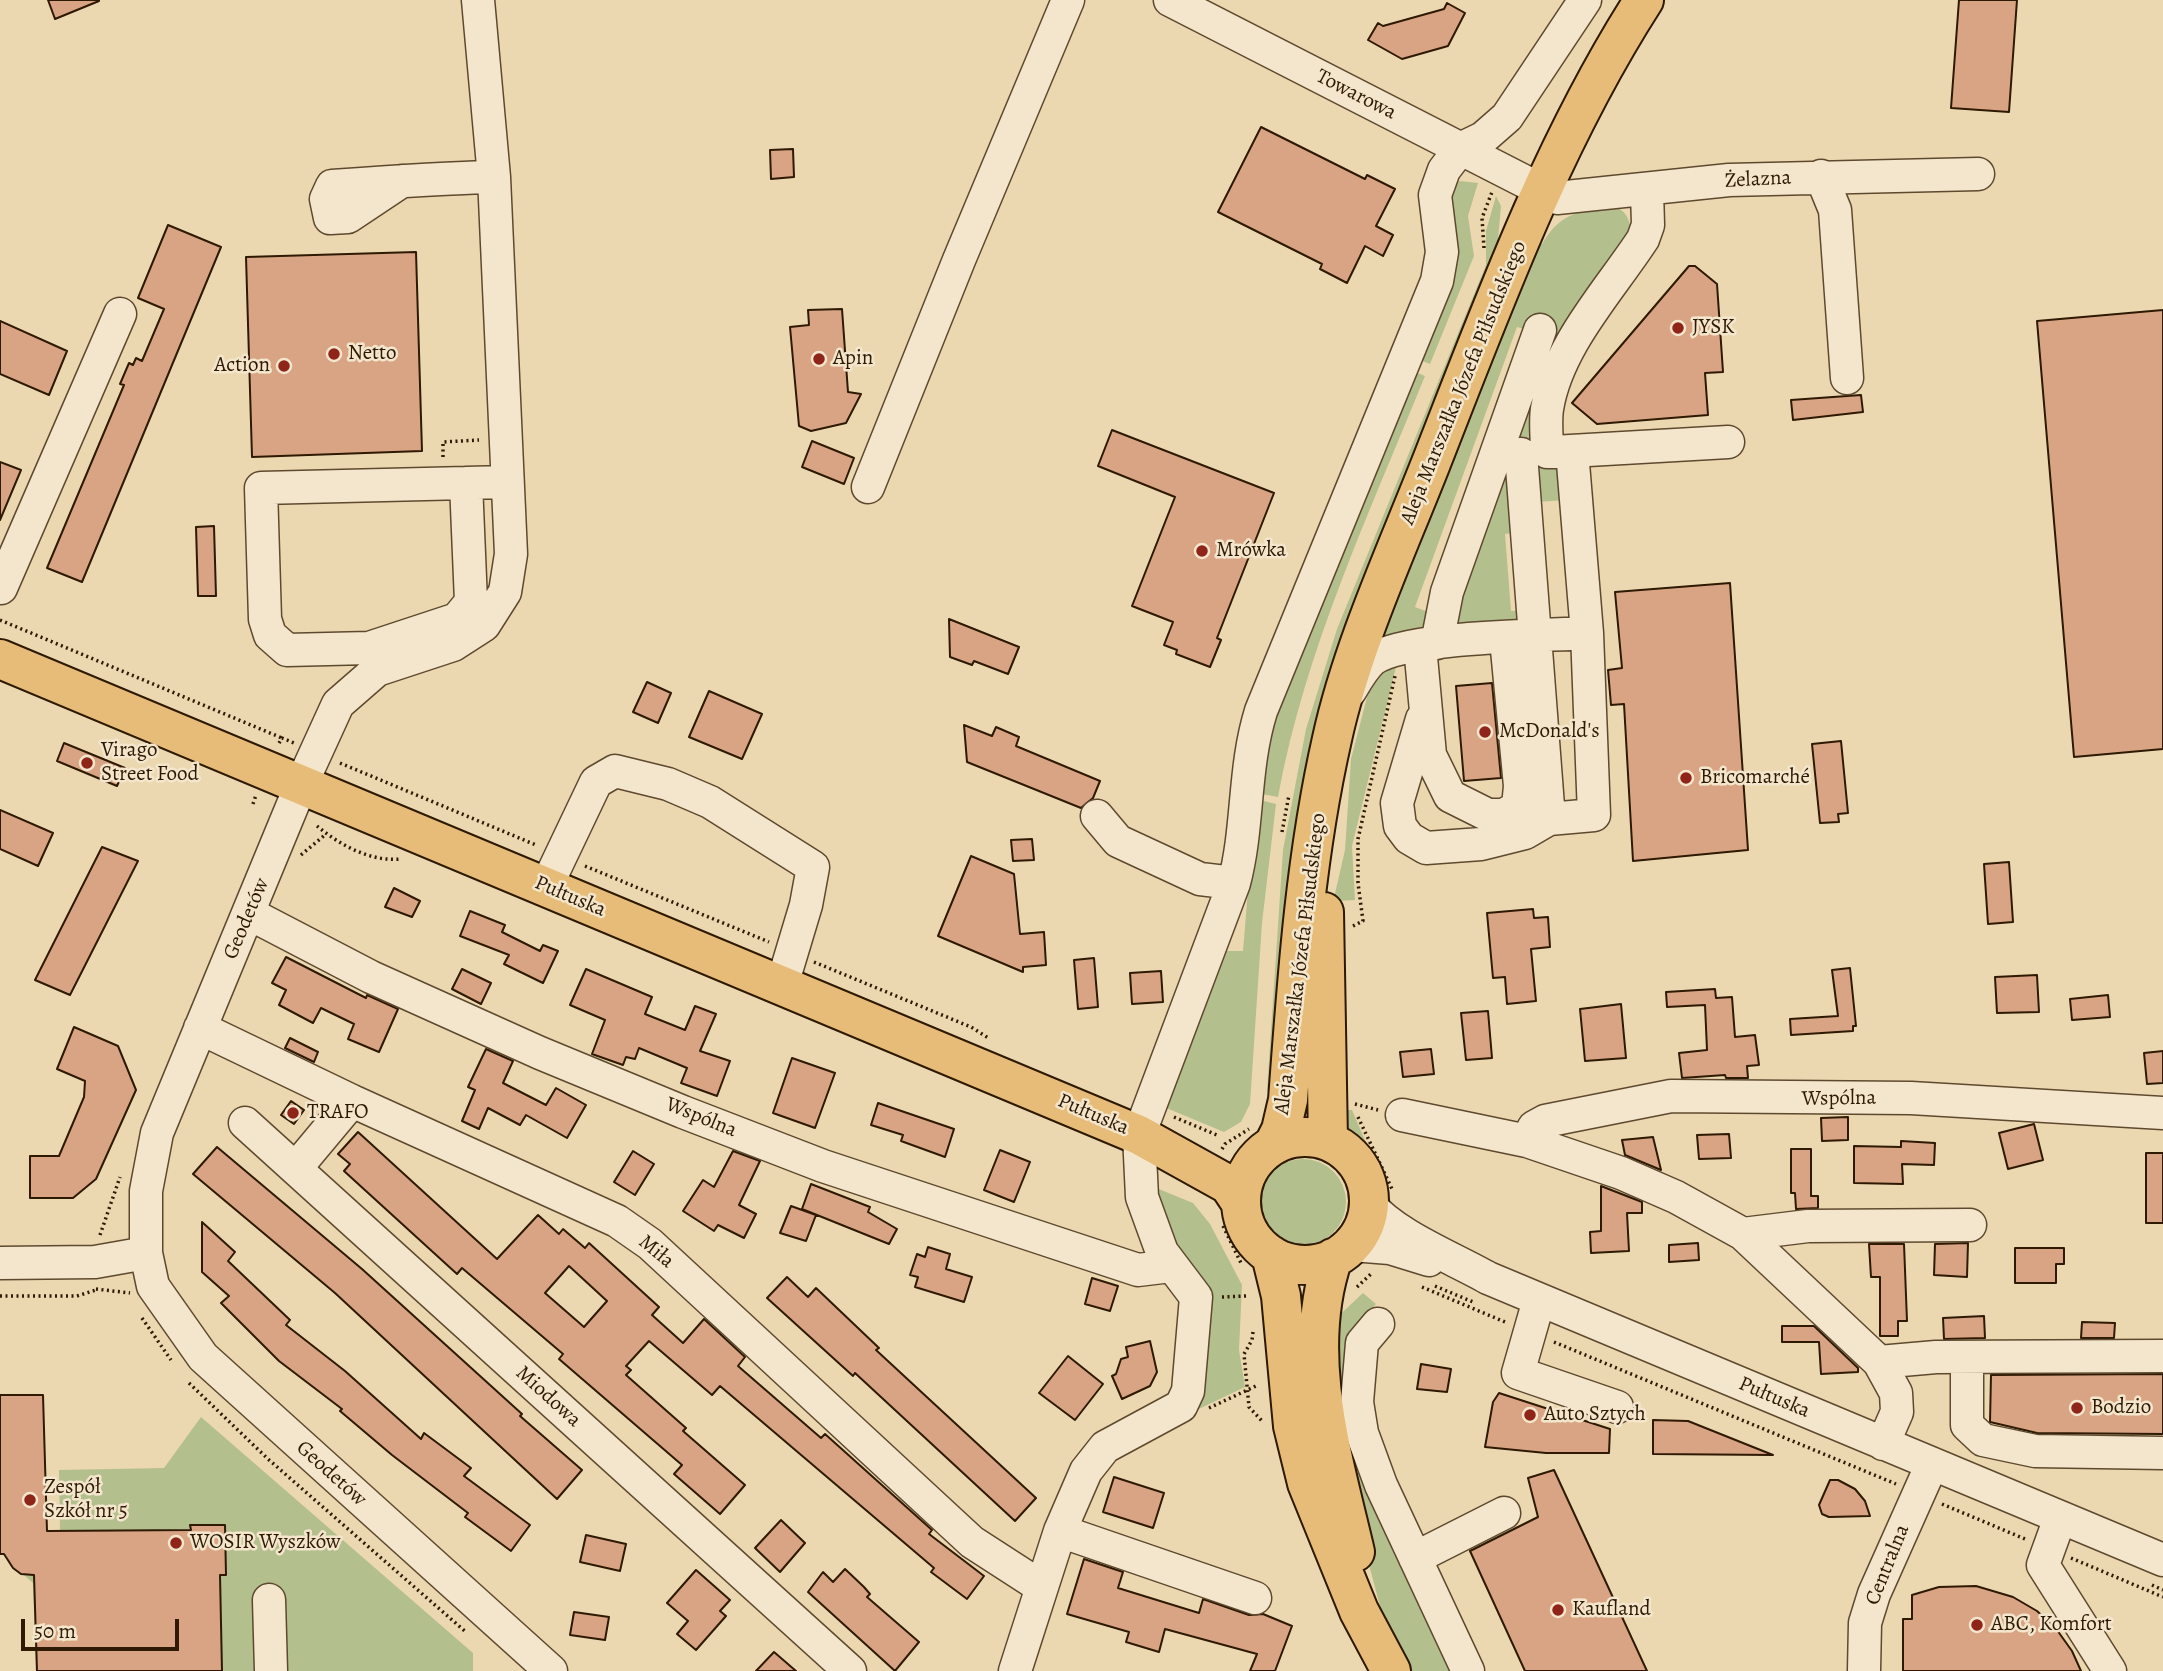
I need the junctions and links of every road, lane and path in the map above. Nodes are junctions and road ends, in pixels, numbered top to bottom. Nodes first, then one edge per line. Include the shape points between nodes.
1 (478, 0) edge
2 (1068, 0) edge
3 (1170, 0) edge
4 (1585, 0) edge
5 (1644, 0) edge
6 (1460, 149) junction
7 (1978, 174) dead end
8 (1821, 176) junction
9 (494, 177) junction
10 (402, 181) dead end
11 (1541, 190) junction
12 (1647, 190) junction
13 (120, 314) dead end
14 (1540, 330) dead end
15 (1847, 378) dead end
16 (506, 439) junction
17 (1728, 442) dead end
18 (1534, 453) junction
19 (507, 482) junction
20 (454, 484) junction
21 (869, 487) dead end
22 (0, 588) edge
23 (0, 620) edge
24 (1587, 633) junction
25 (1521, 638) junction
26 (1429, 645) junction
27 (0, 659) edge
28 (1343, 701) junction
29 (1426, 708) junction
30 (282, 738) dead end
31 (1324, 782) junction
32 (301, 785) junction
33 (1097, 816) dead end
34 (1549, 818) junction
35 (326, 834) dead end
36 (402, 859) dead end
37 (1234, 883) junction
38 (546, 887) junction
39 (250, 914) junction
40 (782, 985) junction
41 (200, 1028) junction
42 (352, 1101) junction
43 (2163, 1113) edge
44 (1402, 1115) dead end
45 (245, 1122) dead end
46 (1139, 1135) junction
47 (1328, 1141) junction
48 (1527, 1141) junction
49 (1266, 1151) junction
50 (296, 1168) junction
51 (121, 1175) dead end
52 (1369, 1204) junction
53 (1231, 1213) junction
54 (1970, 1225) dead end
55 (1744, 1234) junction
56 (95, 1240) dead end
57 (146, 1253) junction
58 (1257, 1261) junction
59 (0, 1263) edge
60 (1352, 1264) junction
61 (1171, 1266) junction
62 (1379, 1271) dead end
63 (96, 1277) dead end
64 (1488, 1278) junction
65 (1420, 1283) dead end
66 (1357, 1287) dead end
67 (96, 1290) junction
68 (1251, 1293) dead end
69 (141, 1294) dead end
70 (0, 1296) edge
71 (1251, 1300) dead end
72 (1533, 1319) junction
73 (1252, 1321) dead end
74 (1378, 1324) dead end
75 (2163, 1356) edge
76 (1967, 1357) junction
77 (1879, 1362) junction
78 (1617, 1407) dead end
79 (1263, 1425) dead end
80 (1883, 1444) junction
81 (2163, 1452) edge
82 (1924, 1482) junction
83 (1504, 1513) dead end
84 (1059, 1531) junction
85 (2052, 1536) junction
86 (1415, 1558) junction
87 (2163, 1560) edge
88 (1040, 1586) junction
89 (2163, 1590) edge
90 (2163, 1597) edge
91 (1255, 1598) dead end
92 (269, 1600) dead end
93 (1386, 1660) edge
94 (271, 1671) edge
95 (551, 1671) edge
96 (850, 1671) edge
97 (1015, 1671) edge
98 (1468, 1671) edge
99 (1864, 1671) edge
100 (2110, 1671) edge

1 - 9 street, Geodetów
2 - 21 street
3 - 6 street, Towarowa
4 - 6 street via 1507,117 1483,138
5 - 11 main road, Aleja Marszałka Józefa Piłsudskiego via 1595,82
6 - 11 street, Towarowa
6 - 37 street via 1444,170 1435,195 1442,252 1437,281 1261,711 1248,766 1241,859
7 - 8 street, Żelazna
8 - 12 street, Żelazna
8 - 15 street via 1835,210
9 - 10 street
9 - 16 street, Geodetów
11 - 12 street, Żelazna via 1557,198
11 - 28 main road, Aleja Marszałka Józefa Piłsudskiego via 1399,544
12 - 18 street via 1648,225 1643,239 1575,339 1553,384
13 - 22 street
14 - 18 street
16 - 19 street, Geodetów
16 - 20 path via 443,442
17 - 18 street
18 - 24 street
18 - 25 street
18 - 26 street via 1447,592
19 - 20 street
19 - 32 street, Geodetów via 511,554 505,592 484,625 453,645 377,670 352,690 338,704
20 - 20 street via 471,602 457,619 369,648 287,650 270,635 265,620 261,488
23 - 30 path
24 - 25 street
24 - 34 street via 1594,815
25 - 26 street
25 - 29 street via 1518,807 1504,815 1488,815 1450,796 1430,755
25 - 34 street
26 - 28 street via 1398,649 1373,659
26 - 29 street
27 - 32 main road, Pułtuska
28 - 31 main road, Aleja Marszałka Józefa Piłsudskiego
29 - 34 street via 1397,803 1400,825 1409,838 1426,848 1481,845 1525,833
31 - 47 main road, Aleja Marszałka Józefa Piłsudskiego
31 - 49 main road, Aleja Marszałka Józefa Piłsudskiego via 1301,936 1288,1100 1281,1130
32 - 38 main road, Pułtuska
32 - 39 street, Geodetów
33 - 37 street via 1118,841 1200,879
35 - 36 path via 383,861
37 - 46 street
38 - 40 main road, Pułtuska
38 - 40 street via 596,782 615,771 668,784 710,802 813,867
39 - 41 street, Geodetów
39 - 61 street, Wspólna via 371,977 540,1054 823,1166 1138,1270
40 - 46 main road, Pułtuska
41 - 42 street, Miła
41 - 57 street, Geodetów via 157,1133 146,1191
42 - 50 street
42 - 88 street, Miła via 617,1221 650,1244 972,1542
43 - 48 street, Wspólna via 1911,1098 1671,1096 1545,1121 1534,1127
44 - 48 street
45 - 50 street, Miodowa
46 - 49 main road, Pułtuska via 1239,1159
46 - 53 main road, Pułtuska via 1221,1180
46 - 61 street via 1142,1197 1161,1252
47 - 49 main road via 1301,1136
47 - 52 main road via 1356,1161 1366,1181
48 - 55 street via 1643,1183
49 - 53 main road via 1245,1179
50 - 96 street, Miodowa
51 - 56 path
52 - 60 main road
52 - 64 street, Pułtuska via 1398,1228
53 - 58 path
53 - 58 main road via 1253,1238
54 - 55 street via 1808,1226
55 - 77 street
57 - 59 street via 95,1262
57 - 95 street, Geodetów via 153,1286 203,1357
58 - 60 main road
58 - 93 main road via 1281,1296 1293,1426 1307,1483 1359,1611
60 - 64 street, Pułtuska via 1390,1248
60 - 93 main road via 1322,1299 1318,1362 1338,1479
61 - 84 street via 1196,1297 1188,1391 1181,1406 1105,1447 1086,1471
62 - 66 path
63 - 67 path
64 - 72 street, Pułtuska
65 - 72 path
67 - 69 path
67 - 70 path via 76,1296
68 - 71 path
72 - 78 street via 1518,1373
72 - 80 street, Pułtuska
72 - 82 path
73 - 79 path via 1252,1340 1244,1354 1248,1399
74 - 86 street via 1362,1343 1357,1402 1362,1433 1381,1485
75 - 76 street
76 - 77 street
76 - 81 street via 1966,1425 1983,1440 2035,1451
77 - 80 street via 1896,1393 1897,1412
80 - 82 street, Pułtuska
82 - 85 street, Pułtuska
82 - 85 path
82 - 99 street, Centralna via 1871,1604 1865,1623
83 - 86 street
84 - 88 street
84 - 91 street
85 - 87 street, Pułtuska
85 - 89 path
85 - 90 path
85 - 100 street via 2043,1565
86 - 98 street
88 - 97 street
92 - 94 street

